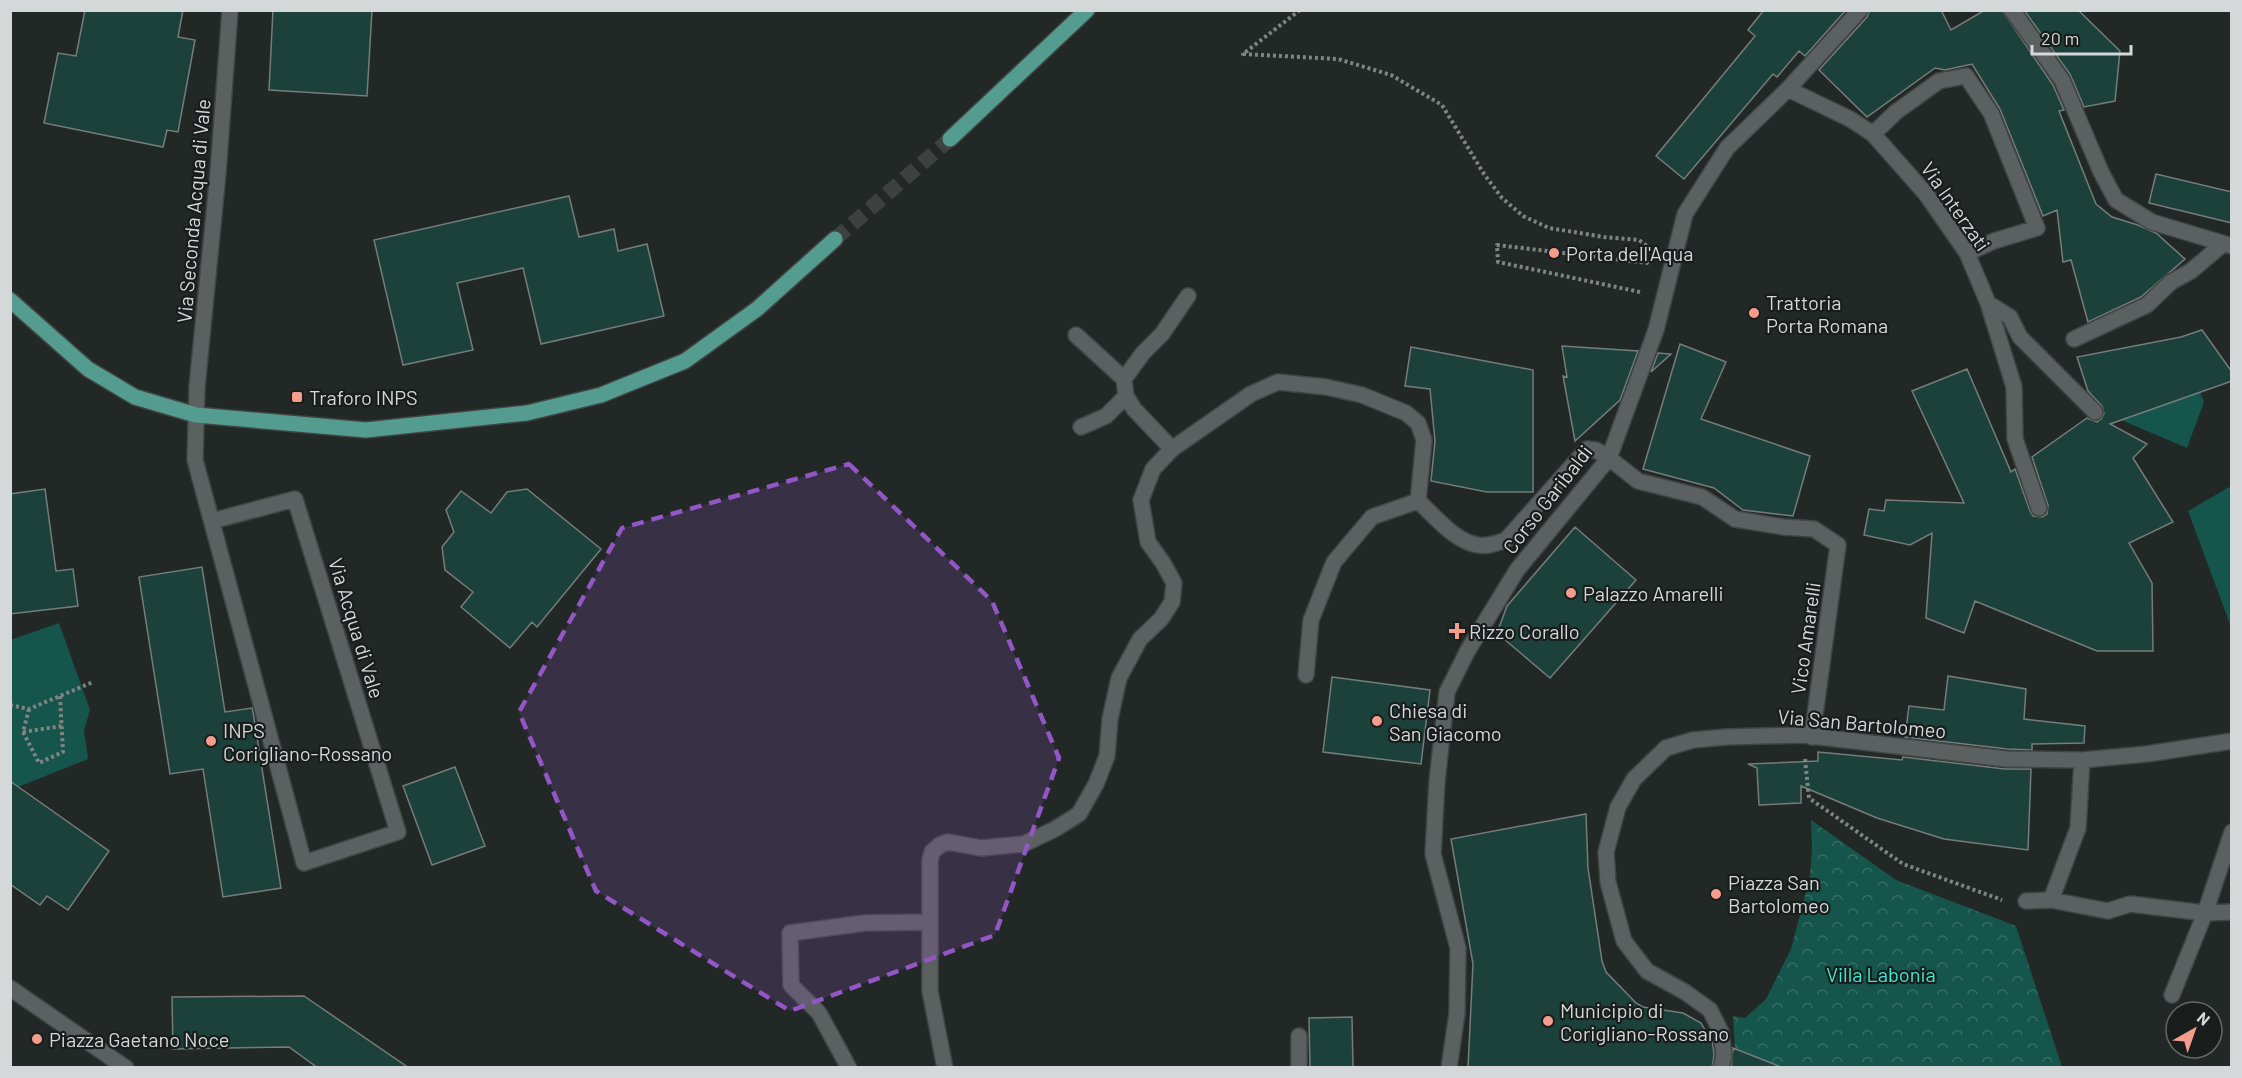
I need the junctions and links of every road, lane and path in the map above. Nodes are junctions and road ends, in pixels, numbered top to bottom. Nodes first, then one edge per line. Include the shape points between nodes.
1 (230, 10) edge
2 (1087, 10) edge
3 (1300, 10) edge
4 (1860, 10) edge
5 (2012, 10) edge
6 (1788, 89) junction
7 (1873, 134) junction
8 (950, 139) tunnel mouth
9 (835, 239) tunnel mouth
10 (2227, 245) edge
11 (1967, 253) junction
12 (1188, 296) dead end
13 (1664, 297) junction
14 (10, 300) edge
15 (1988, 303) junction
16 (1076, 334) dead end
17 (2074, 339) dead end
18 (1124, 378) junction
19 (1126, 396) junction
20 (2095, 412) dead end
21 (196, 415) junction
22 (1081, 427) dead end
23 (1172, 449) junction
24 (1609, 458) junction
25 (1418, 501) junction
26 (2039, 508) dead end
27 (212, 521) junction
28 (1306, 675) dead end
29 (93, 682) dead end
30 (60, 696) junction
31 (10, 705) edge
32 (29, 709) junction
33 (62, 726) junction
34 (23, 732) junction
35 (1808, 736) junction
36 (2232, 741) edge
37 (2082, 760) junction
38 (2232, 832) edge
39 (2051, 900) junction
40 (2026, 901) dead end
41 (2007, 902) dead end
42 (2232, 912) edge
43 (2205, 914) junction
44 (929, 922) junction
45 (10, 988) edge
46 (2172, 995) dead end
47 (1299, 1036) dead end
48 (126, 1068) edge
49 (849, 1068) edge
50 (945, 1068) edge
51 (1299, 1068) edge
52 (1449, 1068) edge
53 (1721, 1068) edge

1 - 21 street, Via Seconda Acqua di Vale
2 - 8 main road
3 - 13 path via 1243,54 1338,59 1391,75 1442,105 1484,174 1502,198 1523,216 1548,228 1639,240 1652,250 1647,263 1497,245 1498,262
4 - 6 street, Corso Garibaldi
5 - 10 street via 2062,80 2116,200 2152,222
6 - 7 street, Via Interzati
6 - 13 street, Corso Garibaldi via 1727,148 1685,214
7 - 11 street, Via Interzati via 1926,194
7 - 11 street via 1939,81 1966,76 1991,113 2037,228
9 - 21 main road via 757,309 686,361 601,395 527,413 366,430
10 - 17 street via 2171,282 2147,305
11 - 15 street, Via Interzati
12 - 18 street
13 - 24 street, Corso Garibaldi via 1656,330
14 - 21 main road via 88,369 135,397
15 - 20 street via 2010,317 2020,337
15 - 26 street, Via Interzati via 2014,387 2015,439
16 - 18 street
18 - 19 street
19 - 22 street via 1106,416
19 - 23 street
21 - 27 street, Via Acqua di Vale via 195,459
23 - 25 street via 1251,394 1278,382 1326,387 1362,395 1406,413 1418,423 1424,440
23 - 44 street via 1153,469 1141,500 1148,542 1174,583 1172,602 1140,639 1119,678 1107,756 1096,784 1079,814 1024,844 981,848 940,844 930,861
24 - 25 street via 1587,449 1506,540 1490,545 1477,545 1459,537
24 - 35 street, Vico Amarelli via 1638,481 1702,497 1735,519 1814,529 1838,545
24 - 52 street, Corso Garibaldi via 1517,570 1447,692 1433,854 1458,948 1458,1012
25 - 28 street via 1372,517 1334,562 1311,620
27 - 27 street, Via Acqua di Vale via 304,862 398,832 295,500
29 - 30 path
30 - 32 path
30 - 33 path
31 - 32 path
32 - 34 path
33 - 34 path
33 - 34 path via 63,752 39,763
35 - 37 street, Via San Bartolomeo via 2006,759
35 - 41 path via 1809,798 1903,864
35 - 53 street, Via San Bartolomeo via 1726,737 1666,748 1634,779 1618,807 1606,852 1608,882 1624,941 1647,971 1710,1010 1721,1032
36 - 37 street, Via San Bartolomeo
37 - 39 street via 2078,828
38 - 43 street
39 - 40 street
39 - 43 street via 2108,911 2130,904
42 - 43 street
43 - 46 street
44 - 49 street via 865,923 790,933 791,986 819,1013
44 - 50 street via 930,991
45 - 48 street
47 - 51 street

